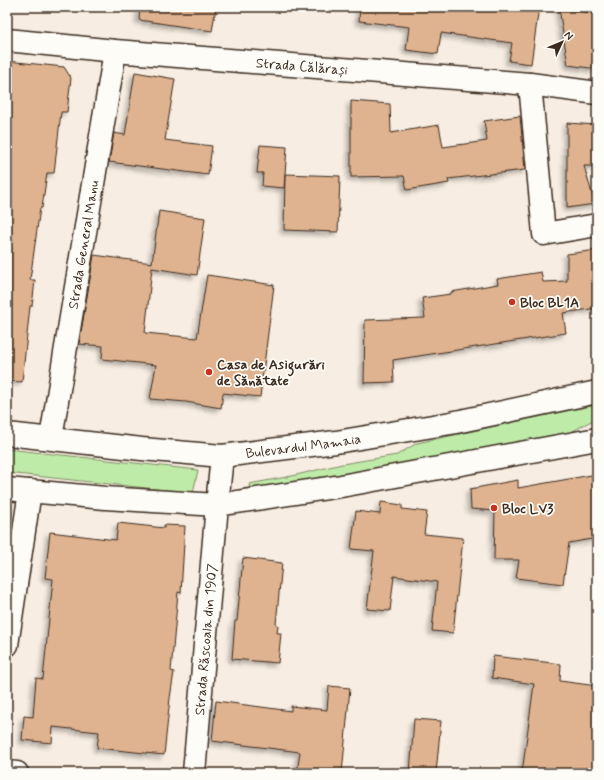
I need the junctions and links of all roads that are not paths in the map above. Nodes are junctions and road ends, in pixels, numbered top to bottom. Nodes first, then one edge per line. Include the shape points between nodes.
1 (7, 40) edge
2 (116, 51) junction
3 (530, 84) junction
4 (597, 92) edge
5 (597, 225) edge
6 (597, 392) edge
7 (7, 434) edge
8 (51, 438) junction
9 (597, 439) edge
10 (222, 456) junction
11 (7, 489) edge
12 (30, 491) junction
13 (217, 505) junction
14 (7, 645) edge
15 (7, 772) edge
16 (17, 773) edge
17 (194, 773) edge

1 - 2 street, Strada Călărași
2 - 3 street, Strada Călărași
2 - 8 street, Strada General Manu
3 - 4 street, Strada Călărași
3 - 5 street via 544,234
6 - 10 street, Bulevardul Mamaia via 451,423 336,442
7 - 8 street, Bulevardul Mamaia
8 - 10 street, Bulevardul Mamaia via 142,450
9 - 13 street via 341,486
10 - 13 street, Strada Răscoala din 1907
11 - 12 street
12 - 13 street
12 - 14 street
13 - 17 street, Strada Răscoala din 1907
15 - 16 street

